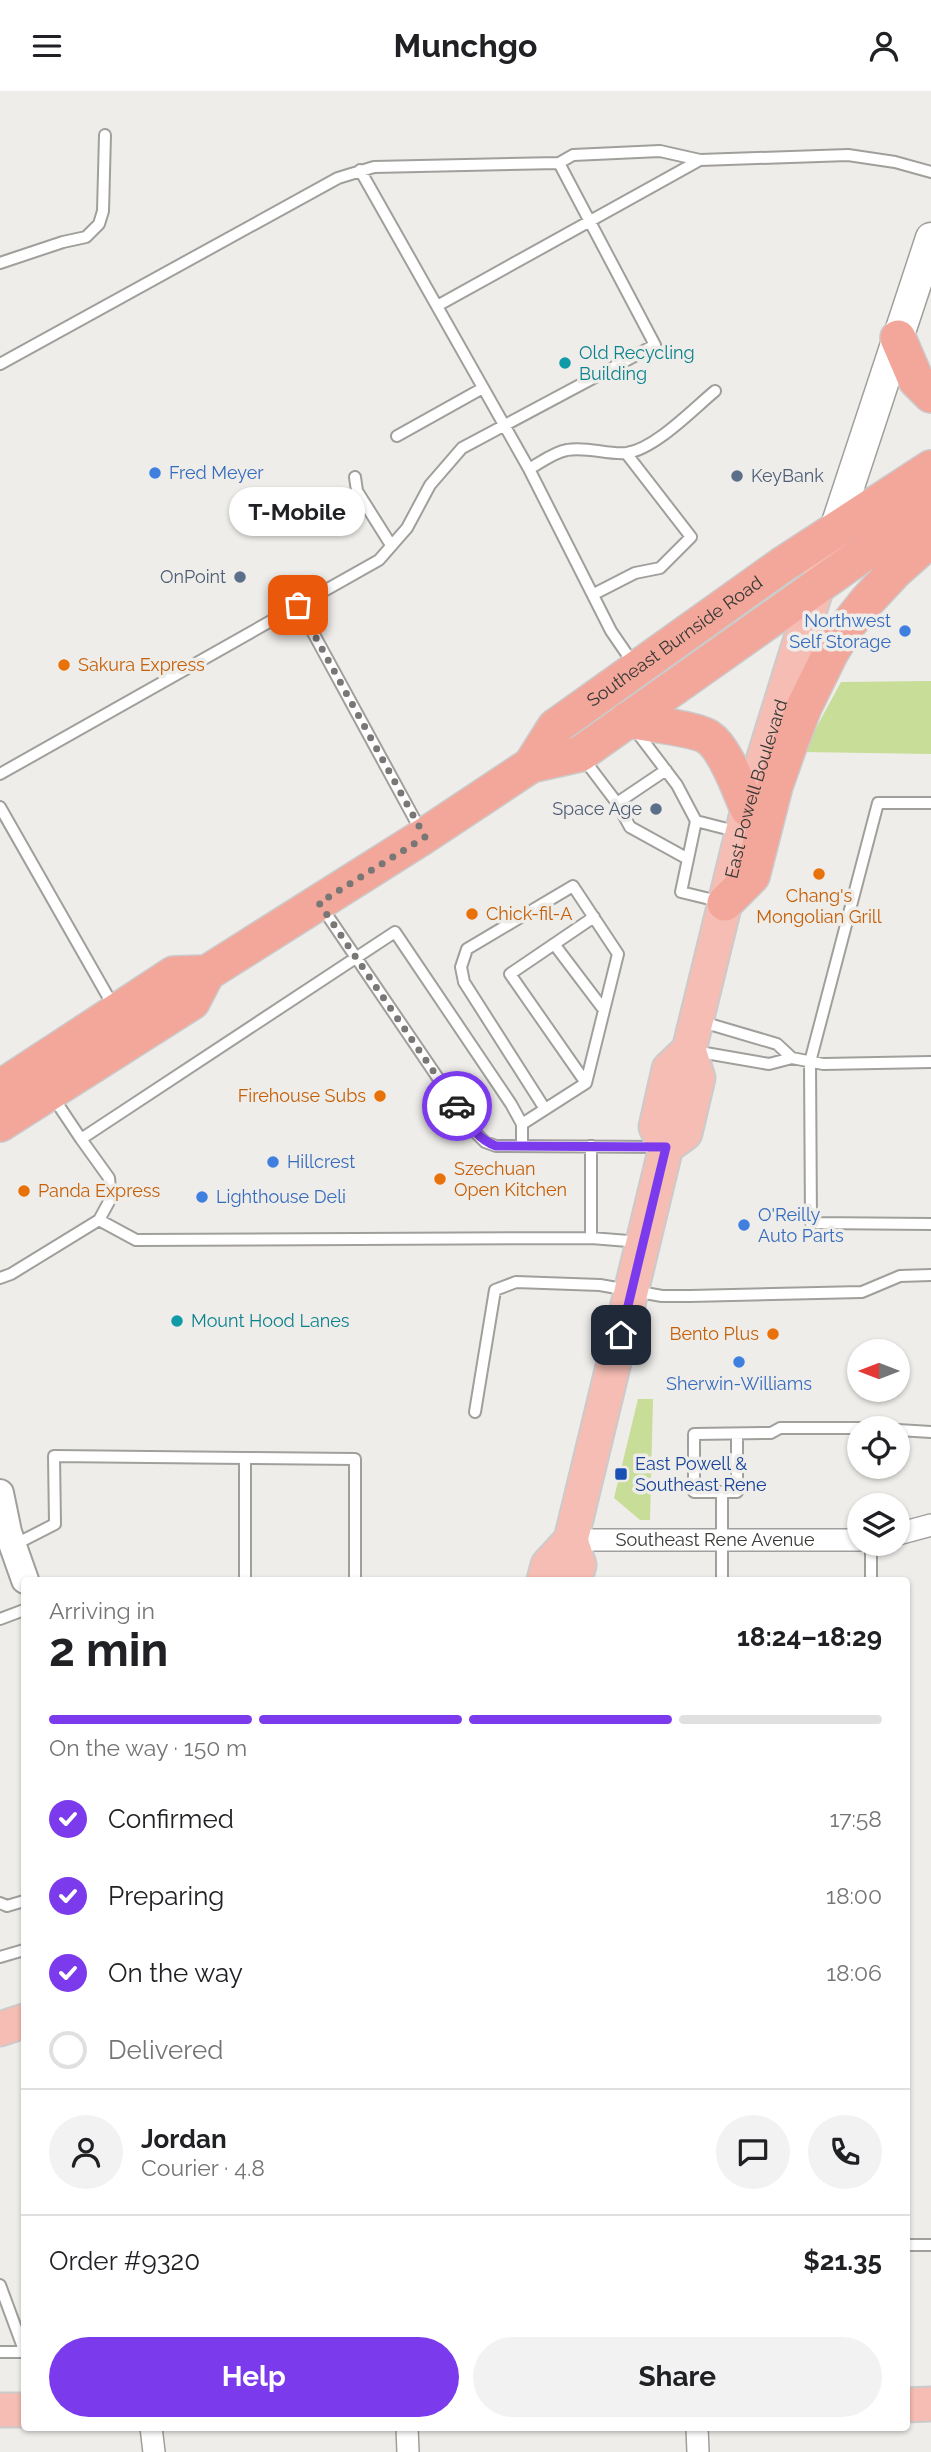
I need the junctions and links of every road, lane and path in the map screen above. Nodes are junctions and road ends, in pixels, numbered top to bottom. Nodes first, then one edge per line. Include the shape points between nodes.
1 (105, 135) dead end
2 (699, 160) junction
3 (559, 163) junction
4 (360, 170) junction
5 (931, 172) edge
6 (590, 222) junction
7 (931, 238) edge
8 (0, 263) edge
9 (437, 306) junction
10 (898, 338) junction
11 (0, 364) edge
12 (483, 388) junction
13 (715, 391) dead end
14 (931, 395) edge
15 (504, 425) junction
16 (397, 436) dead end
17 (626, 453) junction
18 (931, 468) edge
19 (529, 469) junction
20 (355, 477) dead end
21 (931, 506) edge
22 (834, 532) junction
23 (931, 539) edge
24 (391, 545) junction
25 (816, 585) junction
26 (594, 594) junction
27 (298, 605) junction
28 (637, 668) junction
29 (627, 720) junction
30 (580, 754) junction
31 (531, 765) junction
32 (666, 770) junction
33 (0, 774) edge
34 (617, 803) junction
35 (931, 803) edge
36 (0, 807) edge
37 (696, 821) junction
38 (750, 826) junction
39 (425, 837) junction
40 (688, 859) junction
41 (319, 903) junction
42 (725, 903) junction
43 (594, 917) junction
44 (554, 944) junction
45 (355, 958) junction
46 (207, 973) junction
47 (604, 1010) junction
48 (117, 1011) junction
49 (693, 1035) junction
50 (792, 1058) junction
51 (810, 1062) junction
52 (931, 1062) edge
53 (586, 1083) junction
54 (0, 1088) edge
55 (49, 1092) junction
56 (545, 1109) junction
57 (0, 1124) edge
58 (522, 1124) junction
59 (81, 1139) junction
60 (523, 1146) junction
61 (590, 1146) junction
62 (666, 1147) junction
63 (99, 1220) junction
64 (931, 1224) edge
65 (591, 1238) junction
66 (643, 1242) junction
67 (931, 1275) edge
68 (0, 1277) edge
69 (632, 1290) junction
70 (475, 1412) dead end
71 (847, 1428) edge
72 (910, 1431) edge
73 (931, 1432) edge
74 (737, 1434) junction
75 (245, 1458) junction
76 (722, 1492) junction
77 (0, 1493) edge
78 (931, 1525) edge
79 (910, 1531) edge
80 (571, 1540) junction
81 (847, 1540) edge
82 (722, 1541) junction
83 (13, 1546) junction
84 (871, 1556) edge
85 (24, 1577) edge
86 (245, 1577) edge
87 (355, 1577) edge
88 (545, 1577) edge
89 (576, 1577) edge
90 (722, 1577) edge
91 (871, 1577) edge
92 (21, 1611) edge
93 (0, 1619) edge
94 (21, 1902) edge
95 (0, 1903) edge
96 (21, 1951) edge
97 (0, 1957) edge
98 (21, 2022) edge
99 (0, 2029) edge
100 (910, 2245) edge
101 (931, 2245) edge
102 (0, 2284) edge
103 (5, 2312) edge
104 (21, 2345) edge
105 (21, 2351) edge
106 (0, 2352) edge
107 (931, 2404) edge
108 (910, 2405) edge
109 (0, 2410) edge
110 (21, 2410) edge
111 (151, 2431) edge
112 (407, 2431) edge
113 (697, 2431) edge
114 (154, 2452) edge
115 (408, 2452) edge
116 (698, 2452) edge

1 - 8 lane via 99,224 86,237
2 - 3 lane via 660,151 573,155
2 - 5 lane via 848,155
2 - 6 lane
3 - 4 lane
3 - 6 lane
4 - 9 lane
4 - 11 lane via 338,177
6 - 9 lane
6 - 15 lane via 655,345
7 - 10 main road
9 - 12 lane
10 - 14 highway via 916,380
10 - 22 main road
12 - 15 lane
12 - 16 lane
13 - 17 lane via 654,441
15 - 19 lane
15 - 24 lane via 462,448 430,485 407,528
17 - 19 lane via 564,450
17 - 26 lane via 691,537 660,568 635,573
18 - 22 highway, Southeast Burnside Road
19 - 26 lane
20 - 24 lane via 357,491
21 - 25 highway, Southeast Burnside Road
22 - 25 main road, East Powell Boulevard
22 - 28 highway, Southeast Burnside Road
23 - 38 highway via 895,571 847,626
24 - 27 lane via 379,560
25 - 29 highway, Southeast Burnside Road
25 - 38 main road, East Powell Boulevard
26 - 28 lane via 611,631
27 - 33 lane
27 - 39 lane
28 - 31 highway, Southeast Burnside Road via 555,727
29 - 30 highway, Southeast Burnside Road
29 - 32 lane
29 - 38 highway via 709,737 718,746
30 - 31 highway, Southeast Burnside Road
30 - 34 lane
31 - 39 highway, Southeast Burnside Road
32 - 34 lane
32 - 37 lane
34 - 40 lane via 630,827
35 - 51 lane via 878,803
36 - 48 lane
37 - 38 lane
37 - 40 lane
38 - 42 highway via 752,876
39 - 41 highway, Southeast Burnside Road
40 - 42 lane via 681,892
41 - 45 lane
41 - 46 highway, Southeast Burnside Road
42 - 49 main road, East Powell Boulevard
43 - 44 lane
43 - 47 lane via 618,954
43 - 56 lane via 573,886 467,949 461,967 464,982
44 - 47 lane
44 - 53 lane via 510,974
45 - 58 lane via 395,932
45 - 59 lane
45 - 60 lane via 474,1131 496,1146
46 - 48 highway, Southeast Burnside Road via 174,974
46 - 55 highway, Southeast Burnside Road via 192,1002
47 - 53 lane
48 - 54 highway, Southeast Burnside Road
49 - 50 lane via 777,1044
49 - 50 lane via 769,1064
49 - 62 main road, East Powell Boulevard via 666,1081 656,1127
50 - 51 lane
51 - 52 lane
51 - 64 lane via 811,1223
53 - 56 lane
55 - 57 highway, Southeast Burnside Road
55 - 59 lane
56 - 58 lane
58 - 60 lane
59 - 63 lane via 109,1178 111,1198
60 - 61 lane
61 - 62 lane
61 - 65 lane
62 - 66 main road, East Powell Boulevard
63 - 65 lane via 136,1240
63 - 68 lane
65 - 66 lane
66 - 69 main road, East Powell Boulevard
67 - 69 lane via 900,1276 862,1291 662,1296
69 - 70 lane via 516,1282 495,1290
69 - 80 main road, East Powell Boulevard
71 - 74 lane via 780,1428 771,1433
72 - 73 lane
74 - 76 lane via 737,1492
74 - 76 lane via 694,1434 694,1492
75 - 83 lane via 54,1456 55,1524
75 - 86 lane
75 - 87 lane via 355,1459
76 - 82 lane
77 - 83 street
78 - 79 street
80 - 82 street, Southeast Rene Avenue
80 - 88 main road, East Powell Boulevard via 548,1565
80 - 89 main road, East Powell Boulevard via 579,1565
81 - 82 street, Southeast Rene Avenue
82 - 90 lane
83 - 85 street
84 - 91 lane
92 - 93 lane
94 - 95 lane
96 - 97 lane
98 - 99 main road
100 - 101 lane
102 - 103 lane
103 - 104 lane
105 - 106 lane
107 - 108 main road
109 - 110 main road
111 - 114 street
112 - 115 street
113 - 116 street

